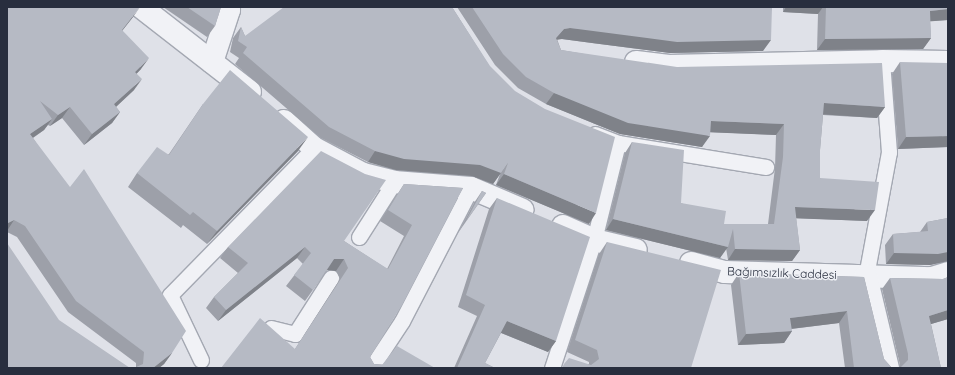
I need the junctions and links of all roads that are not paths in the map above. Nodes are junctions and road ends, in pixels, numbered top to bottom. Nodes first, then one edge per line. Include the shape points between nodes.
1 (141, 7) edge
2 (227, 7) edge
3 (615, 59) edge
4 (882, 60) junction
5 (212, 62) junction
6 (948, 62) edge
7 (583, 129) edge
8 (618, 143) junction
9 (314, 148) junction
10 (766, 167) dead end
11 (394, 182) junction
12 (471, 188) junction
13 (359, 237) dead end
14 (594, 240) junction
15 (948, 273) edge
16 (866, 276) junction
17 (331, 278) edge
18 (271, 328) edge
19 (201, 360) dead end
20 (559, 363) edge
21 (371, 368) edge
22 (888, 368) edge

1 - 5 street, Bağımsızlık Caddesi
2 - 5 street via 229,10
3 - 4 street via 669,66
4 - 6 street
4 - 16 lane via 889,152
5 - 9 street, Bağımsızlık Caddesi
7 - 8 lane
8 - 10 lane
8 - 14 lane
9 - 11 street, Bağımsızlık Caddesi via 363,174
9 - 19 lane via 170,295
11 - 12 street, Bağımsızlık Caddesi
11 - 13 lane
12 - 14 street, Bağımsızlık Caddesi
12 - 21 lane via 402,321
14 - 16 street, Bağımsızlık Caddesi via 725,272
14 - 20 lane
15 - 16 street, Bağımsızlık Caddesi via 932,278
16 - 22 street
17 - 18 lane via 295,334

